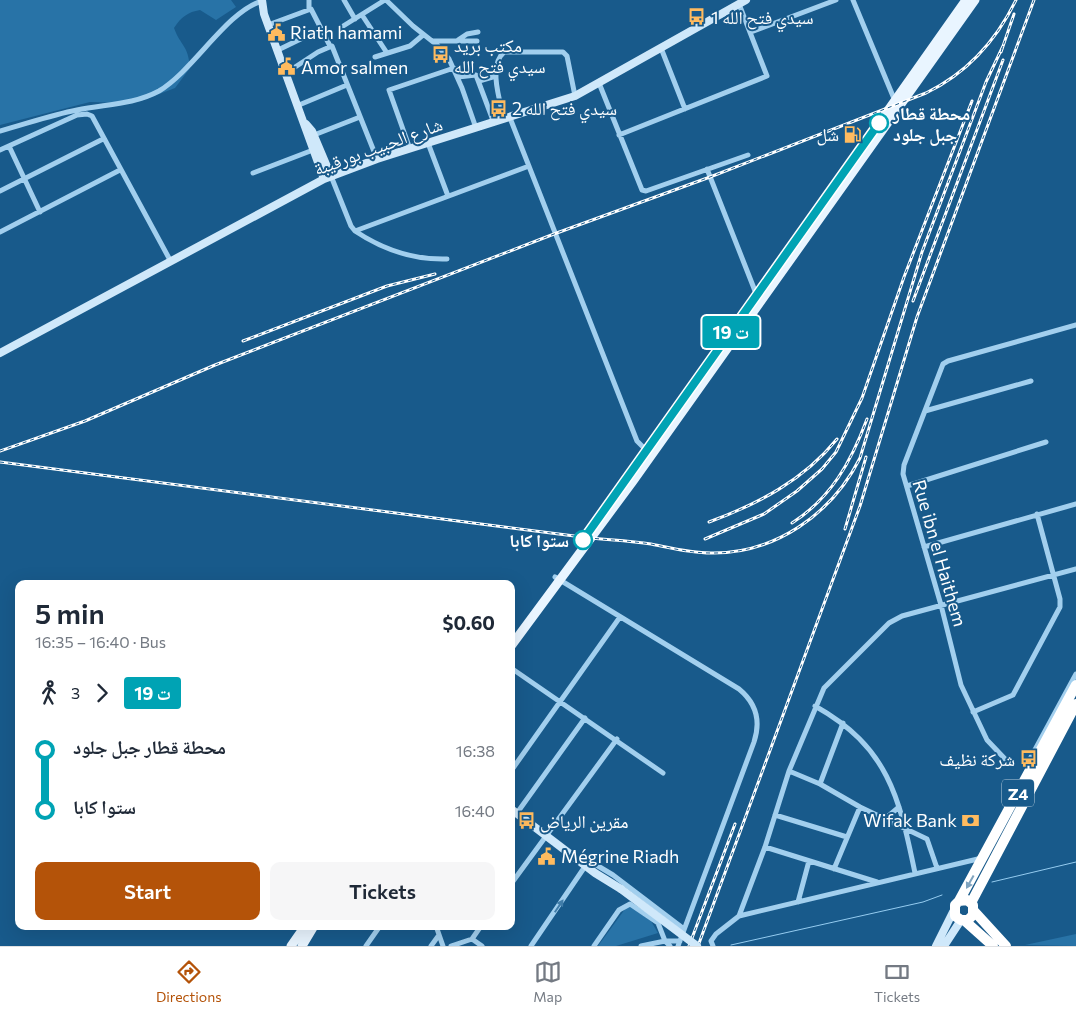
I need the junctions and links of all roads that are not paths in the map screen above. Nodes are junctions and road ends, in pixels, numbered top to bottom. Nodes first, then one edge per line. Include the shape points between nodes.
1 (262, 0) edge
2 (308, 0) edge
3 (344, 0) edge
4 (386, 0) edge
5 (836, 0) edge
6 (853, 0) edge
7 (966, 0) edge
8 (975, 0) edge
9 (392, 2) edge
10 (743, 2) edge
11 (309, 9) junction
12 (362, 15) junction
13 (355, 19) junction
14 (268, 25) junction
15 (340, 28) dead end
16 (478, 32) dead end
17 (751, 32) junction
18 (310, 34) dead end
19 (423, 35) junction
20 (458, 40) junction
21 (432, 41) junction
22 (477, 41) dead end
23 (330, 46) junction
24 (661, 48) junction
25 (278, 50) junction
26 (387, 53) junction
27 (375, 57) dead end
28 (454, 68) junction
29 (286, 73) junction
30 (496, 76) junction
31 (458, 77) junction
32 (479, 80) junction
33 (599, 83) junction
34 (347, 85) junction
35 (575, 96) junction
36 (895, 101) junction
37 (299, 106) junction
38 (685, 109) junction
39 (360, 117) junction
40 (507, 119) junction
41 (305, 122) junction
42 (494, 123) junction
43 (476, 128) junction
44 (0, 131) edge
45 (314, 135) junction
46 (619, 135) junction
47 (103, 139) junction
48 (428, 143) junction
49 (9, 146) junction
50 (410, 149) junction
51 (0, 150) edge
52 (313, 150) junction
53 (748, 155) dead end
54 (377, 159) junction
55 (529, 166) junction
56 (707, 169) junction
57 (120, 170) junction
58 (254, 173) dead end
59 (328, 177) junction
60 (24, 179) junction
61 (0, 191) edge
62 (448, 196) junction
63 (40, 212) junction
64 (355, 231) junction
65 (0, 232) edge
66 (170, 260) junction
67 (447, 260) dead end
68 (759, 298) junction
69 (1076, 325) edge
70 (0, 353) edge
71 (1031, 381) dead end
72 (925, 411) junction
73 (1046, 442) dead end
74 (649, 453) junction
75 (907, 486) junction
76 (1076, 504) edge
77 (1037, 514) junction
78 (924, 547) junction
79 (1076, 569) edge
80 (1053, 575) junction
81 (557, 578) junction
82 (942, 605) junction
83 (620, 617) junction
84 (515, 633) edge
85 (515, 640) edge
86 (515, 671) edge
87 (1076, 674) edge
88 (1076, 685) edge
89 (560, 701) junction
90 (1076, 704) edge
91 (815, 706) junction
92 (973, 712) junction
93 (1076, 714) edge
94 (585, 718) junction
95 (843, 723) junction
96 (617, 739) junction
97 (1007, 760) dead end
98 (515, 765) edge
99 (789, 771) junction
100 (663, 773) dead end
101 (820, 784) junction
102 (860, 807) junction
103 (898, 807) junction
104 (516, 811) edge
105 (775, 815) junction
106 (886, 818) junction
107 (906, 831) junction
108 (549, 834) junction
109 (847, 837) junction
110 (765, 847) junction
111 (984, 855) junction
112 (809, 861) junction
113 (587, 862) junction
114 (937, 868) junction
115 (834, 869) junction
116 (915, 873) junction
117 (858, 877) junction
118 (515, 879) edge
119 (877, 882) junction
120 (856, 888) junction
121 (978, 888) junction
122 (959, 901) junction
123 (798, 902) junction
124 (972, 907) junction
125 (953, 912) junction
126 (740, 916) junction
127 (963, 921) junction
128 (986, 924) junction
129 (684, 928) junction
130 (302, 930) edge
131 (312, 930) edge
132 (377, 930) edge
133 (437, 930) edge
134 (478, 930) edge
135 (439, 935) junction
136 (472, 939) junction
137 (665, 941) junction
138 (679, 943) edge
139 (291, 946) edge
140 (302, 946) edge
141 (366, 946) edge
142 (431, 946) edge
143 (443, 946) edge
144 (451, 946) edge
145 (482, 946) edge
146 (531, 946) edge
147 (594, 946) edge
148 (641, 946) edge
149 (670, 946) edge
150 (697, 946) edge
151 (713, 946) edge
152 (936, 946) edge
153 (944, 946) edge
154 (993, 946) edge
155 (1006, 946) edge

1 - 14 main road
1 - 44 street via 236,17 174,80 157,92 120,104 79,109
2 - 11 street
3 - 13 street
4 - 9 street
4 - 12 street
5 - 17 street
6 - 36 street
7 - 36 main road
8 - 68 main road
9 - 19 street
10 - 17 street
10 - 24 main road, شارع الحبيب بورقيبة
11 - 14 street
11 - 23 street via 313,10
12 - 13 street
12 - 26 street
13 - 15 street
14 - 25 main road
16 - 20 street via 466,34
17 - 38 street via 767,76
18 - 25 street
19 - 21 street
19 - 26 street via 410,46
20 - 21 street
20 - 22 street
21 - 28 street
23 - 29 street
23 - 34 street
24 - 33 main road, شارع الحبيب بورقيبة
24 - 38 street
25 - 29 main road
26 - 27 street
28 - 31 street
28 - 50 street via 389,90
29 - 37 main road
30 - 32 street
30 - 35 street via 504,52 561,51 567,56
30 - 40 street
31 - 32 street via 473,74
31 - 43 street
32 - 42 street
33 - 35 main road, شارع الحبيب بورقيبة
33 - 46 street
34 - 37 street
34 - 39 street
35 - 40 main road, شارع الحبيب بورقيبة
36 - 68 main road
37 - 41 main road
38 - 46 street
39 - 45 street
39 - 54 street
40 - 42 main road, شارع الحبيب بورقيبة
40 - 55 street
41 - 45 main road
41 - 52 main road
42 - 43 main road, شارع الحبيب بورقيبة
43 - 48 main road, شارع الحبيب بورقيبة
45 - 59 main road
46 - 56 street via 642,190
47 - 49 street via 92,116 82,113
47 - 57 street
47 - 60 street
48 - 50 main road, شارع الحبيب بورقيبة
48 - 62 street
49 - 51 street
49 - 60 street
50 - 54 main road, شارع الحبيب بورقيبة
52 - 58 street
52 - 59 main road
53 - 56 street
54 - 59 main road, شارع الحبيب بورقيبة
55 - 62 street
55 - 74 street via 637,441
56 - 68 street
57 - 63 street
57 - 66 street
59 - 64 street
59 - 66 main road, شارع الحبيب بورقيبة
60 - 61 street
60 - 63 street
62 - 64 street
63 - 65 street
64 - 67 street via 413,257
66 - 70 main road, شارع الحبيب بورقيبة
68 - 74 main road
69 - 72 street, Rue ibn el Haithem via 945,363
71 - 72 street
72 - 75 street, Rue ibn el Haithem via 904,465
73 - 75 street
74 - 81 main road
75 - 78 street, Rue ibn el Haithem
76 - 77 street
77 - 78 street
77 - 80 street
78 - 82 street, Rue ibn el Haithem
79 - 80 street
80 - 82 street
80 - 92 street via 1060,607 1013,695
81 - 83 street
81 - 84 main road
81 - 85 main road
82 - 91 street via 889,623 828,683
82 - 92 street, Rue ibn el Haithem via 961,685
83 - 89 street
83 - 129 street via 739,689 749,699 756,715 754,742
86 - 89 street
87 - 111 street via 988,837
88 - 111 highway, Z4
89 - 94 street
89 - 98 street
90 - 121 highway, Z4
91 - 95 street
91 - 99 street
92 - 97 street, Rue ibn el Haithem via 987,740
93 - 121 street via 987,878
94 - 96 street
94 - 104 street
95 - 101 street
95 - 103 street via 877,757
96 - 100 street
96 - 108 street
99 - 101 street
99 - 105 street
101 - 102 street
102 - 106 street
102 - 109 street
103 - 106 street
103 - 107 street
104 - 108 main road
105 - 109 street
105 - 110 street
106 - 107 street
107 - 114 street via 929,841
107 - 116 street
108 - 113 main road
108 - 118 street
109 - 115 street
110 - 112 street
110 - 126 street
111 - 114 street
111 -> 122 highway, Z4
112 - 115 street
112 - 123 street
113 - 129 street via 614,876
146 -> 113 street
113 - 150 main road, bridge
114 - 116 street
115 - 117 street
116 - 119 street
117 - 119 street
117 - 120 street
119 - 120 street
120 - 123 street
121 - 124 highway, Z4
121 - 128 highway
122 - 124 highway
122 - 125 highway
123 - 126 street
124 - 127 highway via 971,918
124 - 128 highway
125 - 127 highway
125 - 152 main road
126 - 151 street via 714,936
127 - 153 main road
127 - 154 highway
128 - 155 highway
129 - 138 street
130 - 139 main road
131 - 140 main road
132 - 141 street
133 - 135 street
134 - 136 street
135 - 142 street
135 - 143 street
136 - 144 street
136 - 145 street
137 - 138 street
137 - 147 street via 658,923 630,904 619,910
137 - 148 street
137 - 149 street

